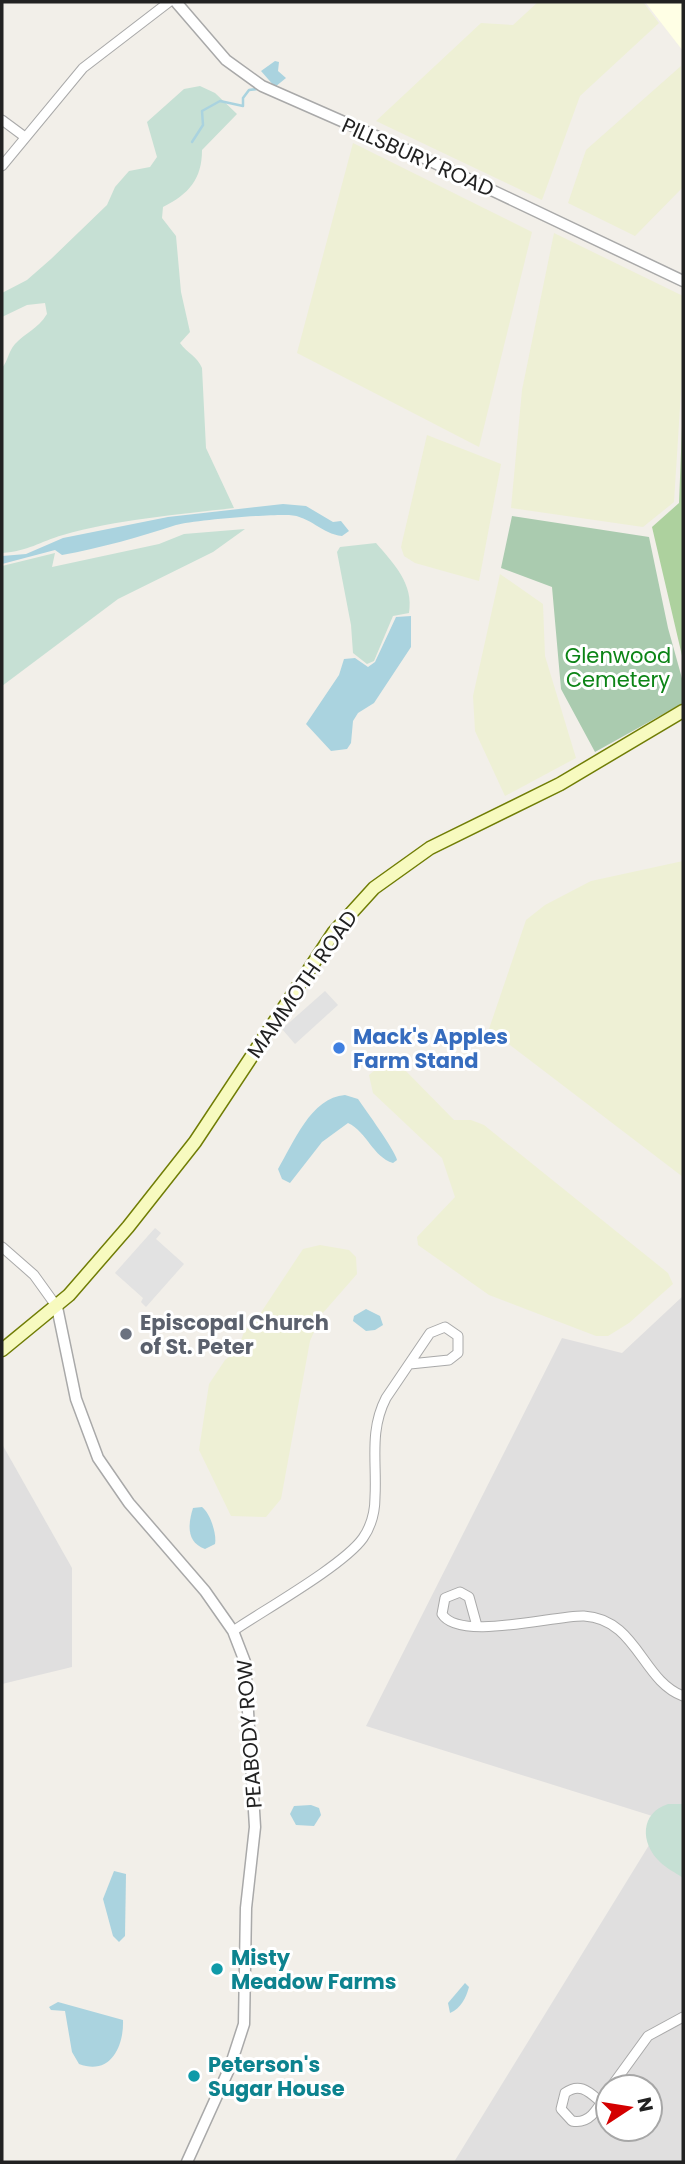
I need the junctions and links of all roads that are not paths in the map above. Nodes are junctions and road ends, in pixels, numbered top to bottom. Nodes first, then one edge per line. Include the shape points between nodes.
1 (169, 2) edge
2 (176, 2) edge
3 (2, 120) edge
4 (25, 137) junction
5 (2, 166) edge
6 (683, 281) edge
7 (683, 712) edge
8 (2, 1247) edge
9 (57, 1307) junction
10 (2, 1350) edge
11 (410, 1364) junction
12 (477, 1626) junction
13 (233, 1631) junction
14 (683, 1696) edge
15 (683, 2017) edge
16 (620, 2073) edge
17 (601, 2102) joint
18 (187, 2162) edge

1 - 4 street via 96,56
2 - 6 street, PILLSBURY ROAD via 226,60 262,86
3 - 4 street
4 - 5 street
7 - 9 main road, MAMMOTH ROAD via 566,781 430,848 374,888 316,957 173,1170
8 - 9 street via 34,1275
9 - 10 main road, MAMMOTH ROAD
9 - 13 street, PEABODY ROW via 76,1399 98,1458
11 - 11 street via 434,1329 450,1329 458,1336 460,1348 454,1357
11 - 13 street via 377,1416 374,1507 362,1539 342,1558
12 - 12 street via 445,1619 444,1598 454,1592 469,1597
12 - 14 street via 573,1617 602,1620 624,1634
13 - 18 street, PEABODY ROW via 242,1648 248,1682 255,1791 245,2011 230,2067
15 - 16 street via 641,2043
17 - 17 street via 583,2122 572,2121 561,2109 565,2093 576,2088 587,2090

